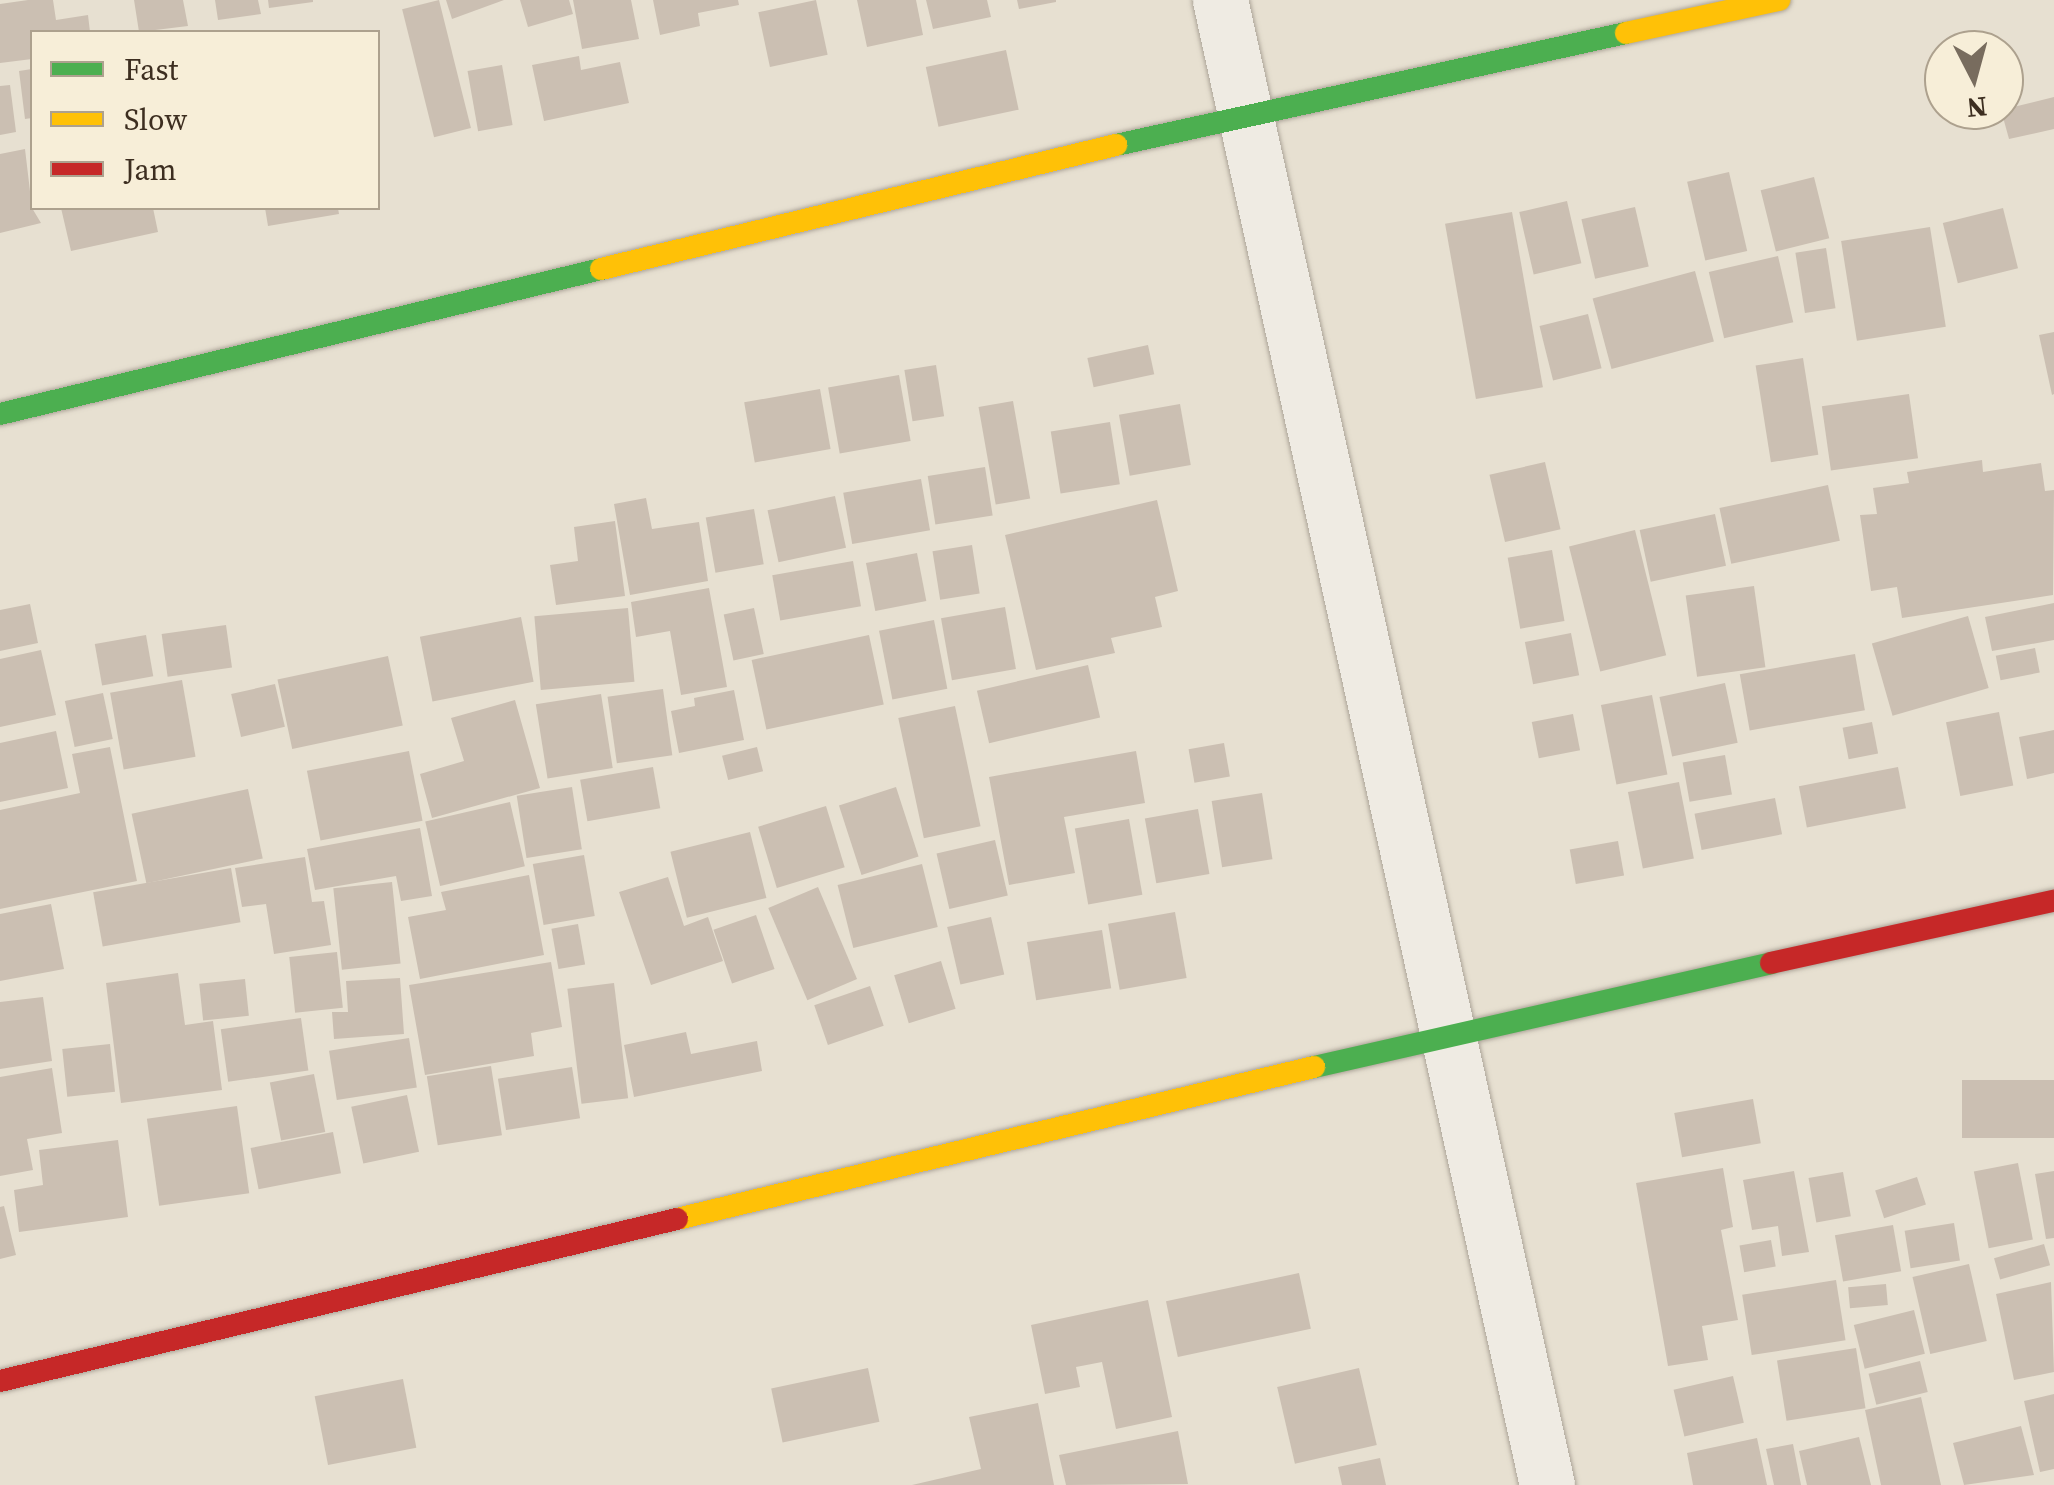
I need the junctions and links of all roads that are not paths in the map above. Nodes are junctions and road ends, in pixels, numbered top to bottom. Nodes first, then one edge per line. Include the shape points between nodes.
1 (1220, 0) edge
2 (1780, 0) edge
3 (1245, 114) junction
4 (0, 414) edge
5 (2054, 901) edge
6 (1451, 1034) junction
7 (0, 1381) edge
8 (1547, 1485) edge

1 - 3 street
2 - 3 street
3 - 4 street
3 - 6 street
5 - 6 street
6 - 7 street
6 - 8 street

